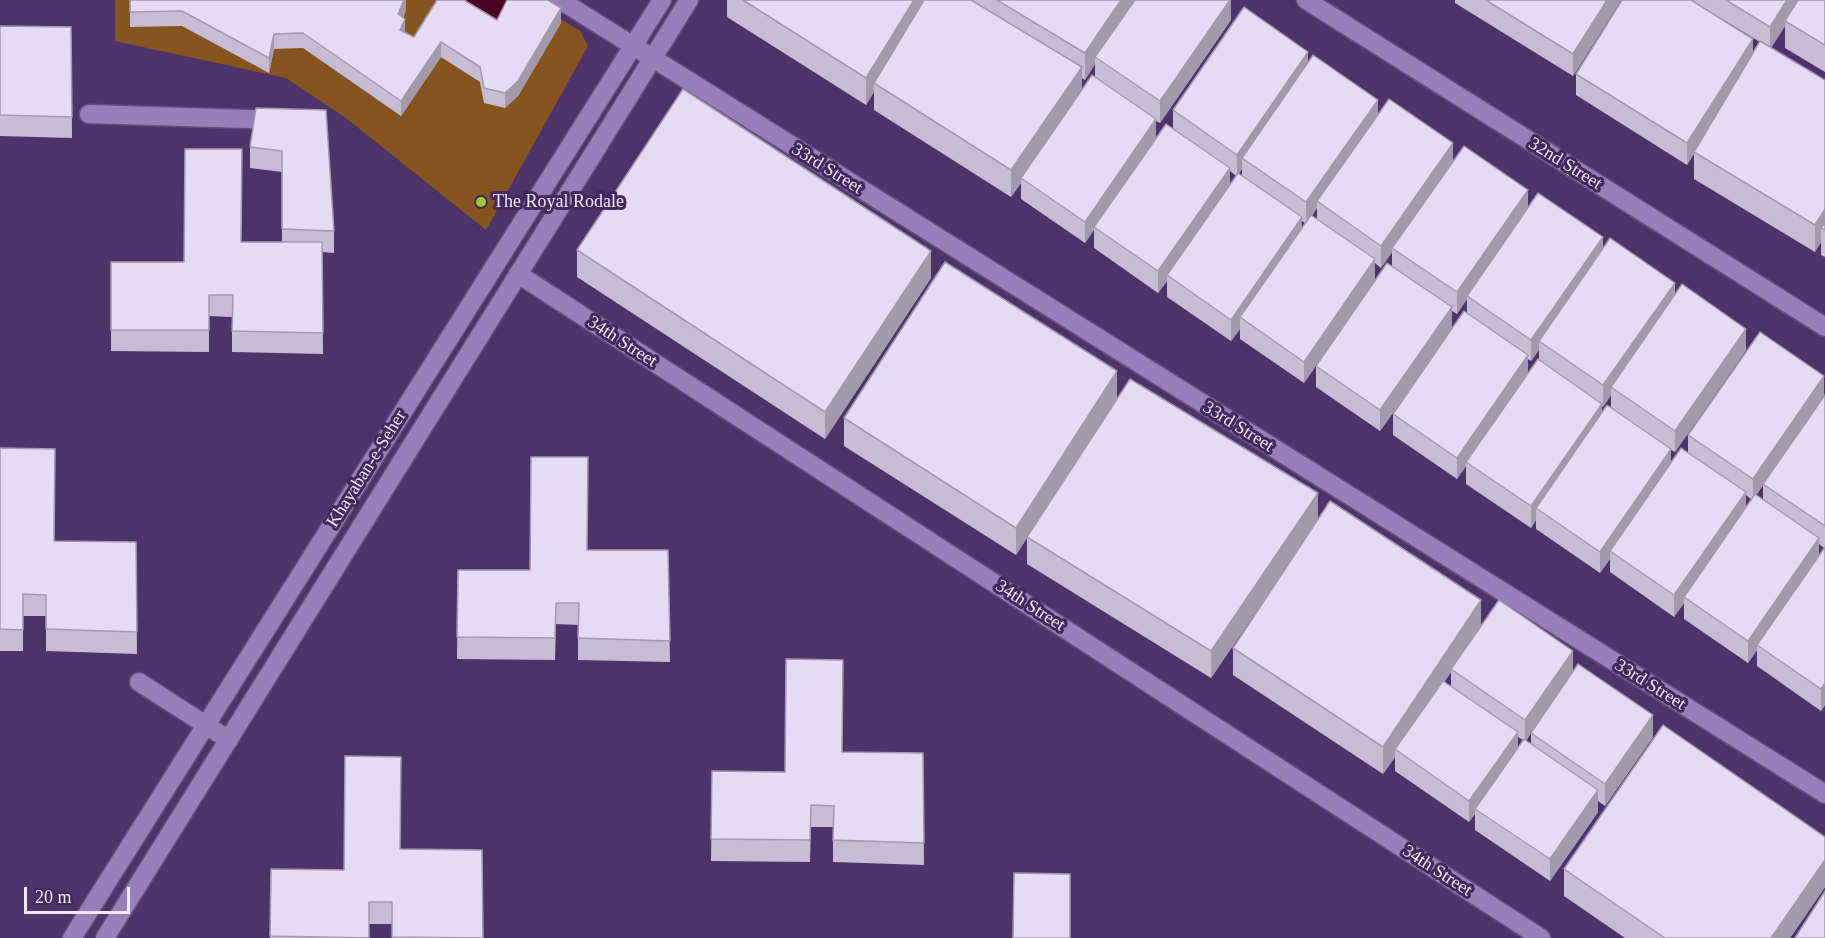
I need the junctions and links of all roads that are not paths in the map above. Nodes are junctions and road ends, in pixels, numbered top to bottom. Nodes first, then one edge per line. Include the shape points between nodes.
1 (560, 0) edge
2 (663, 0) edge
3 (689, 0) edge
4 (1306, 0) edge
5 (633, 48) junction
6 (652, 60) junction
7 (89, 114) dead end
8 (302, 120) edge
9 (518, 274) junction
10 (1825, 327) edge
11 (138, 682) dead end
12 (206, 726) junction
13 (229, 740) junction
14 (1825, 794) edge
15 (72, 938) edge
16 (105, 938) edge
17 (1541, 938) edge

1 - 5 street
2 - 5 street, Khayaban-e-Seher
3 - 6 street, Khayaban-e-Seher
4 - 10 street, 32nd Street
5 - 6 street
5 - 12 street, Khayaban-e-Seher
6 - 9 street, Khayaban-e-Seher
6 - 14 street, 33rd Street
7 - 8 street
9 - 13 street, Khayaban-e-Seher
9 - 17 street, 34th Street
11 - 12 street
12 - 13 street
12 - 15 street, Khayaban-e-Seher
13 - 16 street, Khayaban-e-Seher

